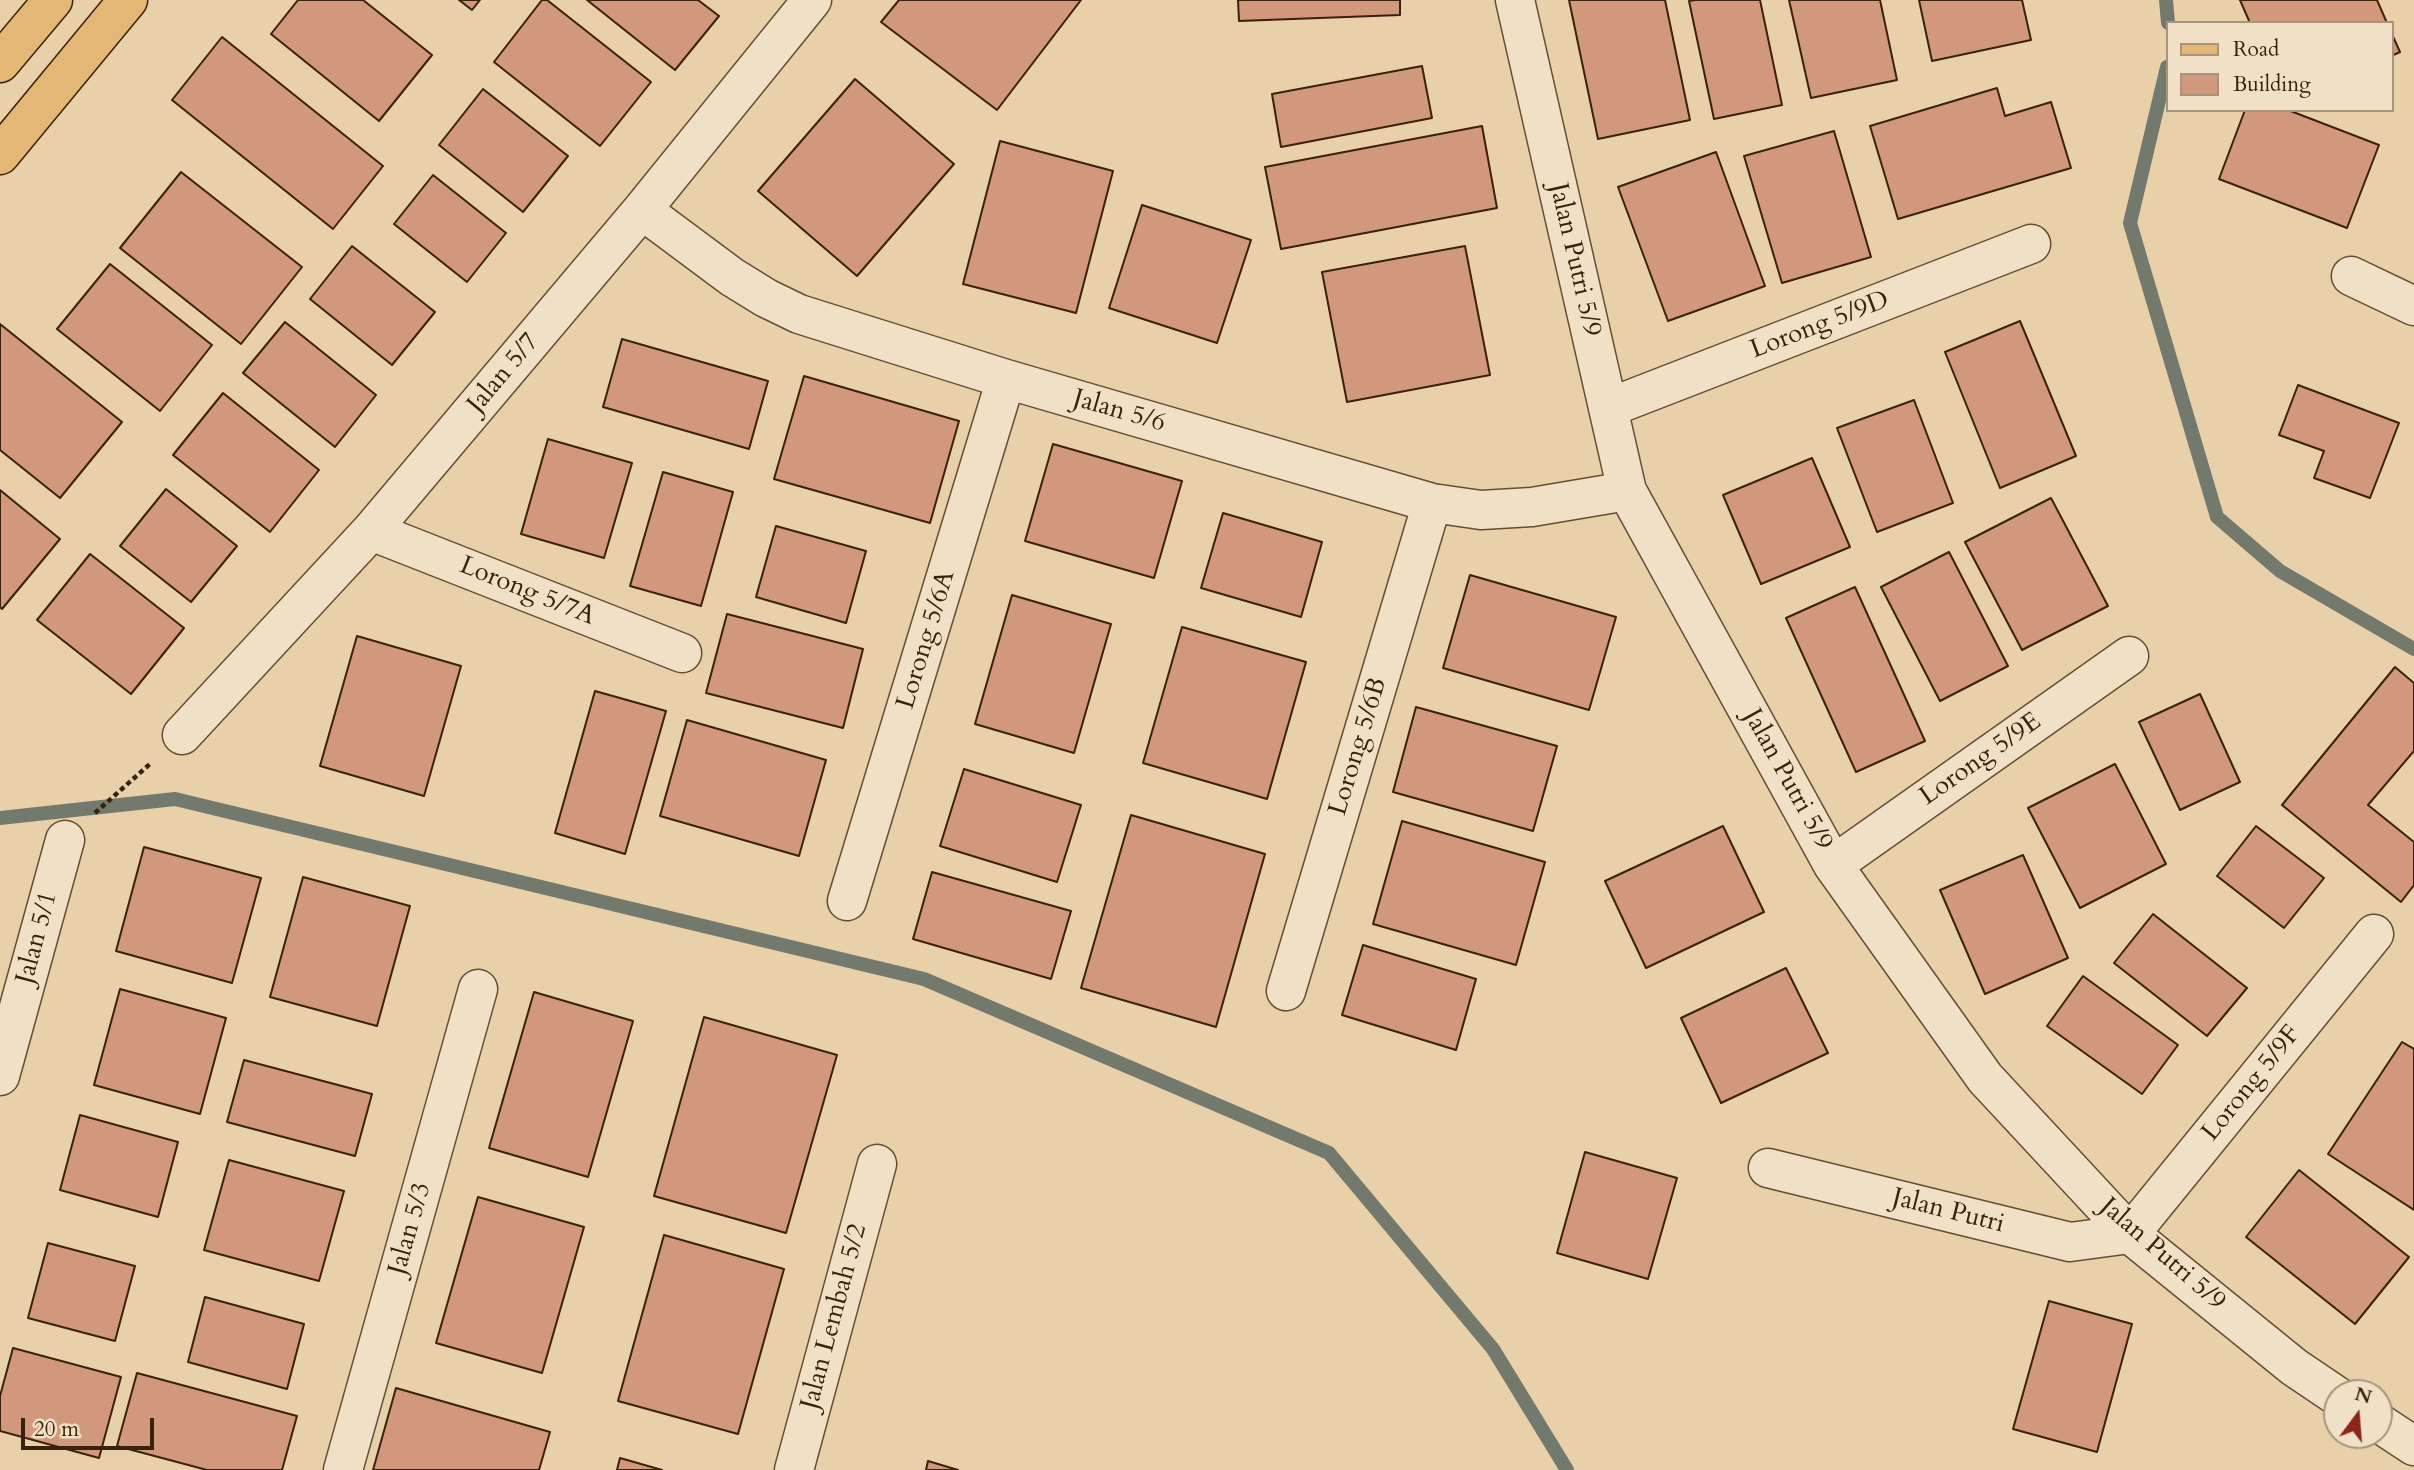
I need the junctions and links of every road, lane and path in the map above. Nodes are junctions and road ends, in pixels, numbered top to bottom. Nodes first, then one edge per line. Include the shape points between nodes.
1 (53, 0) edge
2 (128, 0) edge
3 (812, 0) edge
4 (1515, 0) edge
5 (0, 63) edge
6 (0, 155) edge
7 (642, 210) junction
8 (2031, 244) dead end
9 (2351, 276) dead end
10 (2414, 306) edge
11 (1006, 379) junction
12 (1608, 408) junction
13 (1627, 491) junction
14 (1432, 503) junction
15 (371, 531) junction
16 (682, 653) dead end
17 (2129, 656) dead end
18 (182, 735) joint
19 (65, 840) joint
20 (1833, 864) junction
21 (848, 901) dead end
22 (2374, 934) dead end
23 (478, 989) dead end
24 (1286, 991) dead end
25 (0, 1076) edge
26 (877, 1164) dead end
27 (1768, 1168) dead end
28 (2130, 1234) junction
29 (2323, 1387) edge
30 (2393, 1432) edge
31 (2414, 1446) edge
32 (343, 1470) edge
33 (794, 1470) edge

1 - 5 main road
2 - 6 main road
3 - 7 street, Jalan 5/7
4 - 12 street, Jalan Putri 5/9
7 - 11 street, Jalan 5/6 via 733,277 799,314
7 - 15 street, Jalan 5/7
8 - 12 street, Lorong 5/9D
9 - 10 street
11 - 14 street, Jalan 5/6
11 - 21 street, Lorong 5/6A
12 - 13 street, Jalan Putri 5/9
13 - 14 street, Jalan 5/6 via 1519,508 1481,510
13 - 20 street, Jalan Putri 5/9
14 - 24 street, Lorong 5/6B
15 - 16 street, Lorong 5/7A
15 - 18 street, Jalan 5/7
17 - 20 street, Lorong 5/9E
18 - 19 path
19 - 25 street, Jalan 5/1
20 - 28 street, Jalan Putri 5/9 via 1984,1078
22 - 28 street, Lorong 5/9F
23 - 32 street, Jalan 5/3
26 - 33 street, Jalan Lembah 5/2
27 - 28 street, Jalan Putri via 2070,1242
28 - 29 street, Jalan Putri 5/9
30 - 31 street

